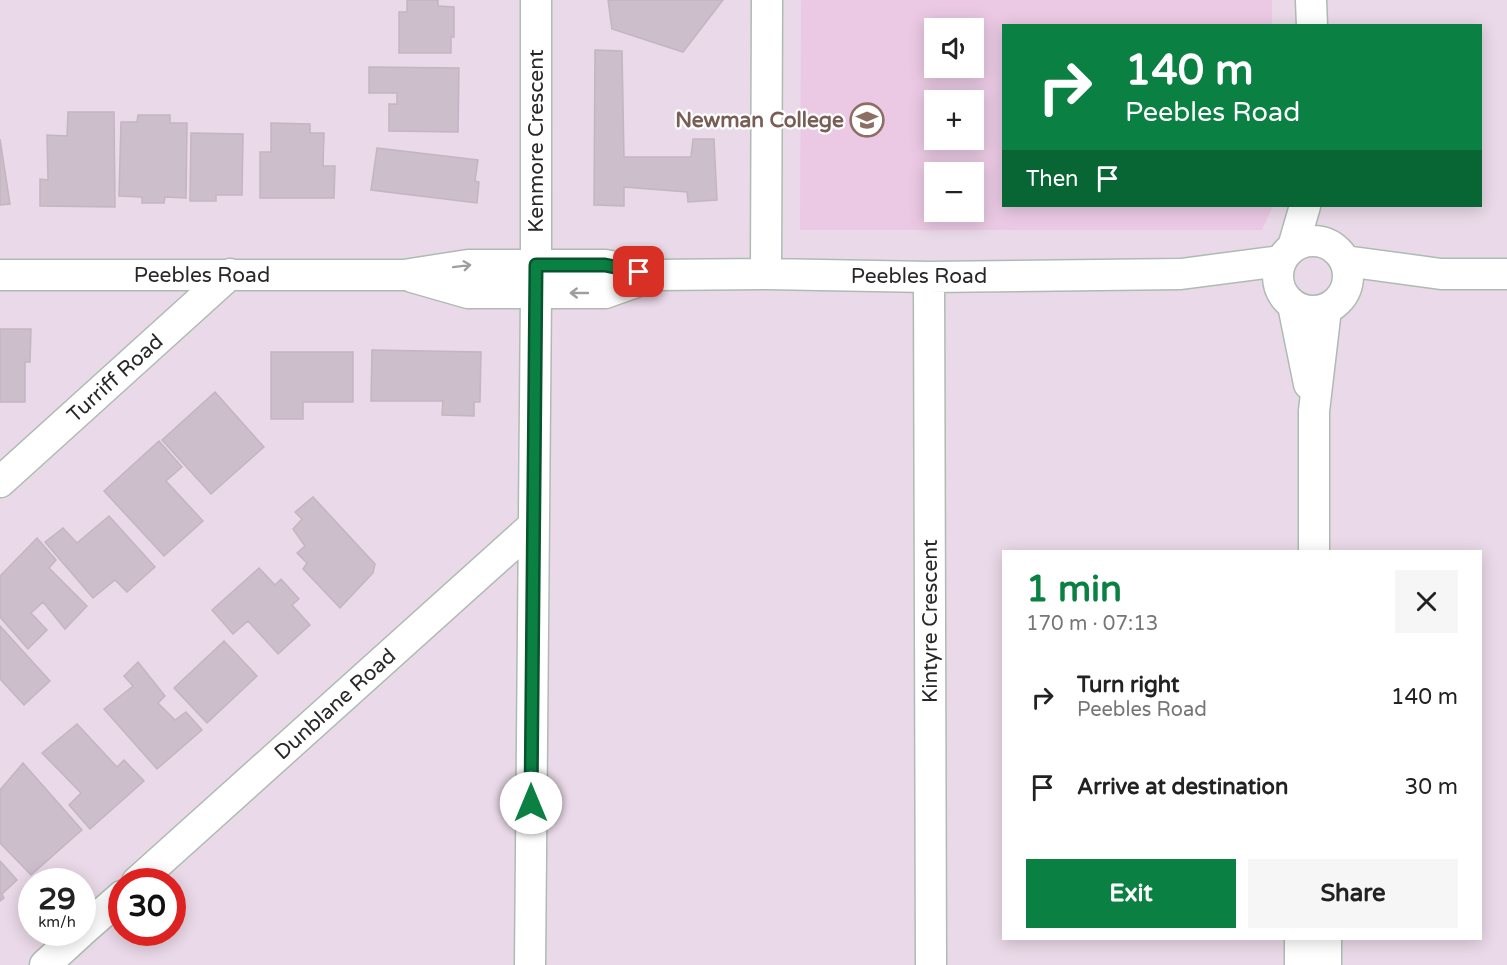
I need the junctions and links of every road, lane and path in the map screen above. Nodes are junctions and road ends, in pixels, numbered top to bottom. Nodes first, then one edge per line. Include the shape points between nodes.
1 (536, 0) edge
2 (767, 0) edge
3 (1311, 0) edge
4 (1312, 24) edge
5 (1305, 207) edge
6 (1319, 207) edge
7 (230, 274) junction
8 (766, 274) junction
9 (1507, 274) edge
10 (0, 275) edge
11 (1287, 276) junction
12 (1335, 276) junction
13 (929, 277) junction
14 (536, 279) junction
15 (1314, 411) junction
16 (0, 482) edge
17 (533, 526) junction
18 (1314, 550) edge
19 (153, 868) edge
20 (108, 908) edge
21 (96, 919) edge
22 (1300, 940) edge
23 (1326, 940) edge
24 (67, 946) edge
25 (52, 962) edge
26 (530, 965) edge
27 (931, 965) edge
28 (1300, 965) edge
29 (1326, 965) edge

1 - 14 street, Kenmore Crescent
2 - 8 street
3 - 4 street
5 - 11 street
6 - 12 street
7 - 10 street, Peebles Road
7 - 14 street, Peebles Road via 404,275 468,293
7 - 16 street, Turriff Road
8 - 13 street, Peebles Road
8 - 14 street, Peebles Road via 656,275 604,293
9 - 12 street
11 - 12 street via 1314,241
11 - 12 street, Peebles Road via 1303,310 1315,311
11 - 13 street, Peebles Road
11 - 15 street
12 - 15 street
13 - 27 street, Kintyre Crescent
14 - 17 street, Kenmore Crescent
15 - 18 street
17 - 19 street, Dunblane Road
17 - 26 street, Kenmore Crescent
20 - 21 street
22 - 28 street
23 - 29 street
24 - 25 street

